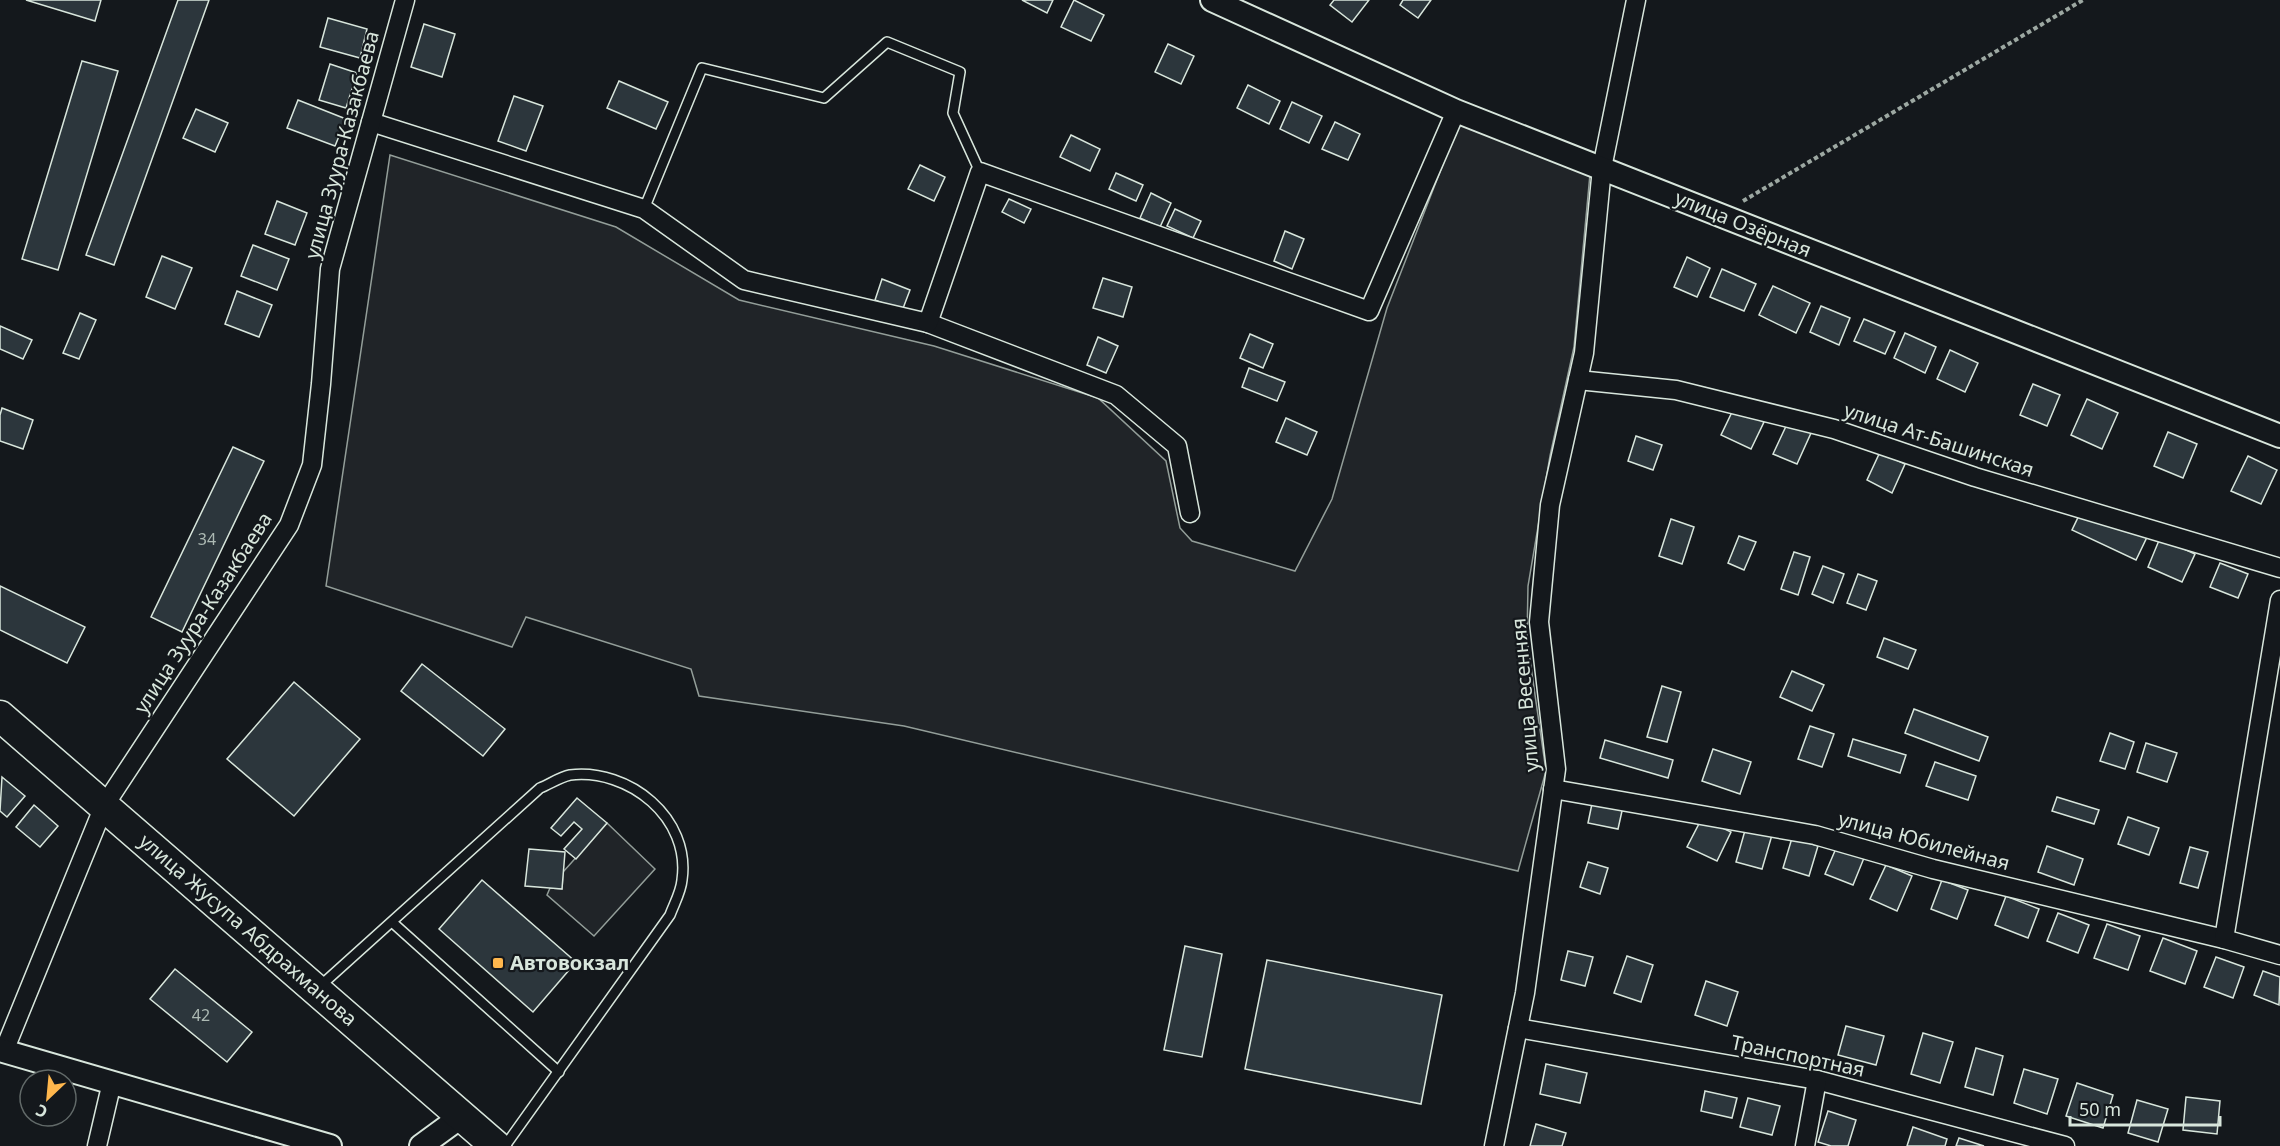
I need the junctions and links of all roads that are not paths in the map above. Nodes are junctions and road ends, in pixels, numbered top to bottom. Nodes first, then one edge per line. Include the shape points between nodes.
1 (405, 0) edge
2 (1212, 0) edge
3 (1635, 0) edge
4 (1456, 111) junction
5 (371, 122) junction
6 (1602, 168) junction
7 (980, 172) junction
8 (644, 209) junction
9 (928, 323) junction
10 (1578, 380) junction
11 (2280, 436) edge
12 (1190, 513) dead end
13 (2280, 567) edge
14 (2280, 600) edge
15 (0, 716) edge
16 (1553, 789) junction
17 (104, 806) junction
18 (393, 922) junction
19 (2223, 939) junction
20 (2280, 955) edge
21 (317, 989) junction
22 (1518, 1028) junction
23 (2, 1051) edge
24 (559, 1072) junction
25 (1817, 1080) junction
26 (112, 1082) junction
27 (462, 1116) junction
28 (97, 1146) edge
29 (330, 1146) edge
30 (421, 1146) edge
31 (496, 1146) edge
32 (505, 1146) edge
33 (1494, 1146) edge
34 (1805, 1146) edge
35 (2065, 1146) edge

1 - 5 street, улица Зуура-Казакбаева
2 - 4 street, улица Озёрная
3 - 6 street, улица Весенняя
4 - 6 street, улица Озёрная
4 - 7 street via 1369,310
5 - 8 street
5 - 17 street, улица Зуура-Казакбаева via 330,269 312,465 289,525
6 - 10 street, улица Весенняя
6 - 11 street, улица Озёрная
7 - 8 lane via 953,112 960,72 887,42 824,98 702,68
7 - 9 street
8 - 9 street via 744,280
9 - 12 street via 1116,395 1177,446
10 - 13 street, улица Ат-Башинская via 1676,390 1834,429 1975,477
10 - 16 street, улица Весенняя via 1550,505 1539,622 1556,769
14 - 19 street
15 - 17 highway, улица Жусупа Абдрахманова
16 - 19 street, улица Юбилейная via 1815,835 1933,869
16 - 22 street, улица Весенняя
17 - 21 highway, улица Жусупа Абдрахманова
17 - 23 street, улица Зуура-Казакбаева
18 - 21 lane
18 - 24 lane
18 - 24 lane via 540,788 568,775 598,775 627,783 651,800 670,823 680,850 682,880 670,915
19 - 20 street, улица Юбилейная
21 - 27 highway, улица Жусупа Абдрахманова
22 - 25 street, Транспортная
22 - 33 street, улица Весенняя
23 - 26 street
24 - 32 lane
25 - 34 street
25 - 35 street, Транспортная
26 - 28 street
26 - 29 street
27 - 30 street
27 - 31 highway, улица Жусупа Абдрахманова

